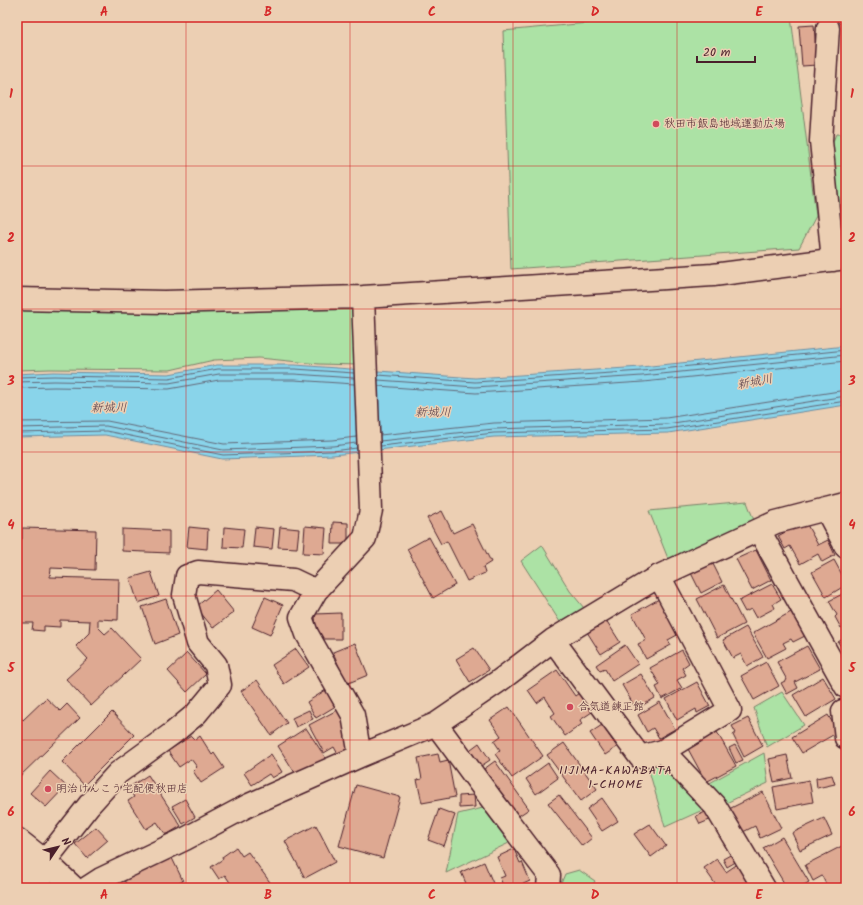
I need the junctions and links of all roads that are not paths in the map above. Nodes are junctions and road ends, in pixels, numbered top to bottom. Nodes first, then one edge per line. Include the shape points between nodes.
1 (828, 28) dead end
2 (840, 259) edge
3 (363, 297) junction
4 (17, 299) edge
5 (836, 506) edge
6 (759, 530) junction
7 (846, 547) edge
8 (658, 576) junction
9 (316, 591) junction
10 (553, 640) junction
11 (846, 687) edge
12 (843, 711) dead end
13 (436, 724) junction
14 (846, 738) edge
15 (662, 751) junction
16 (360, 756) junction
17 (17, 839) edge
18 (45, 861) junction
19 (17, 864) edge
20 (42, 888) edge
21 (74, 888) edge
22 (87, 888) edge
23 (548, 888) edge
24 (764, 888) edge

1 - 2 street via 821,141
2 - 3 street via 712,275
3 - 4 street via 164,302
3 - 9 street via 371,510 364,538
5 - 6 street via 776,522
5 - 7 street
6 - 8 street
6 - 11 street
8 - 10 street
8 - 15 street via 730,710
9 - 16 street via 301,617 307,634 353,715
9 - 18 street via 293,580 198,572 187,576 184,595 198,643 216,665 220,685 196,714 118,773
10 - 13 street
10 - 15 street via 640,757
12 - 14 street
13 - 16 street
13 - 23 street via 549,875
15 - 24 street via 715,806
16 - 22 street via 249,805
17 - 18 street
18 - 21 street
19 - 20 street

